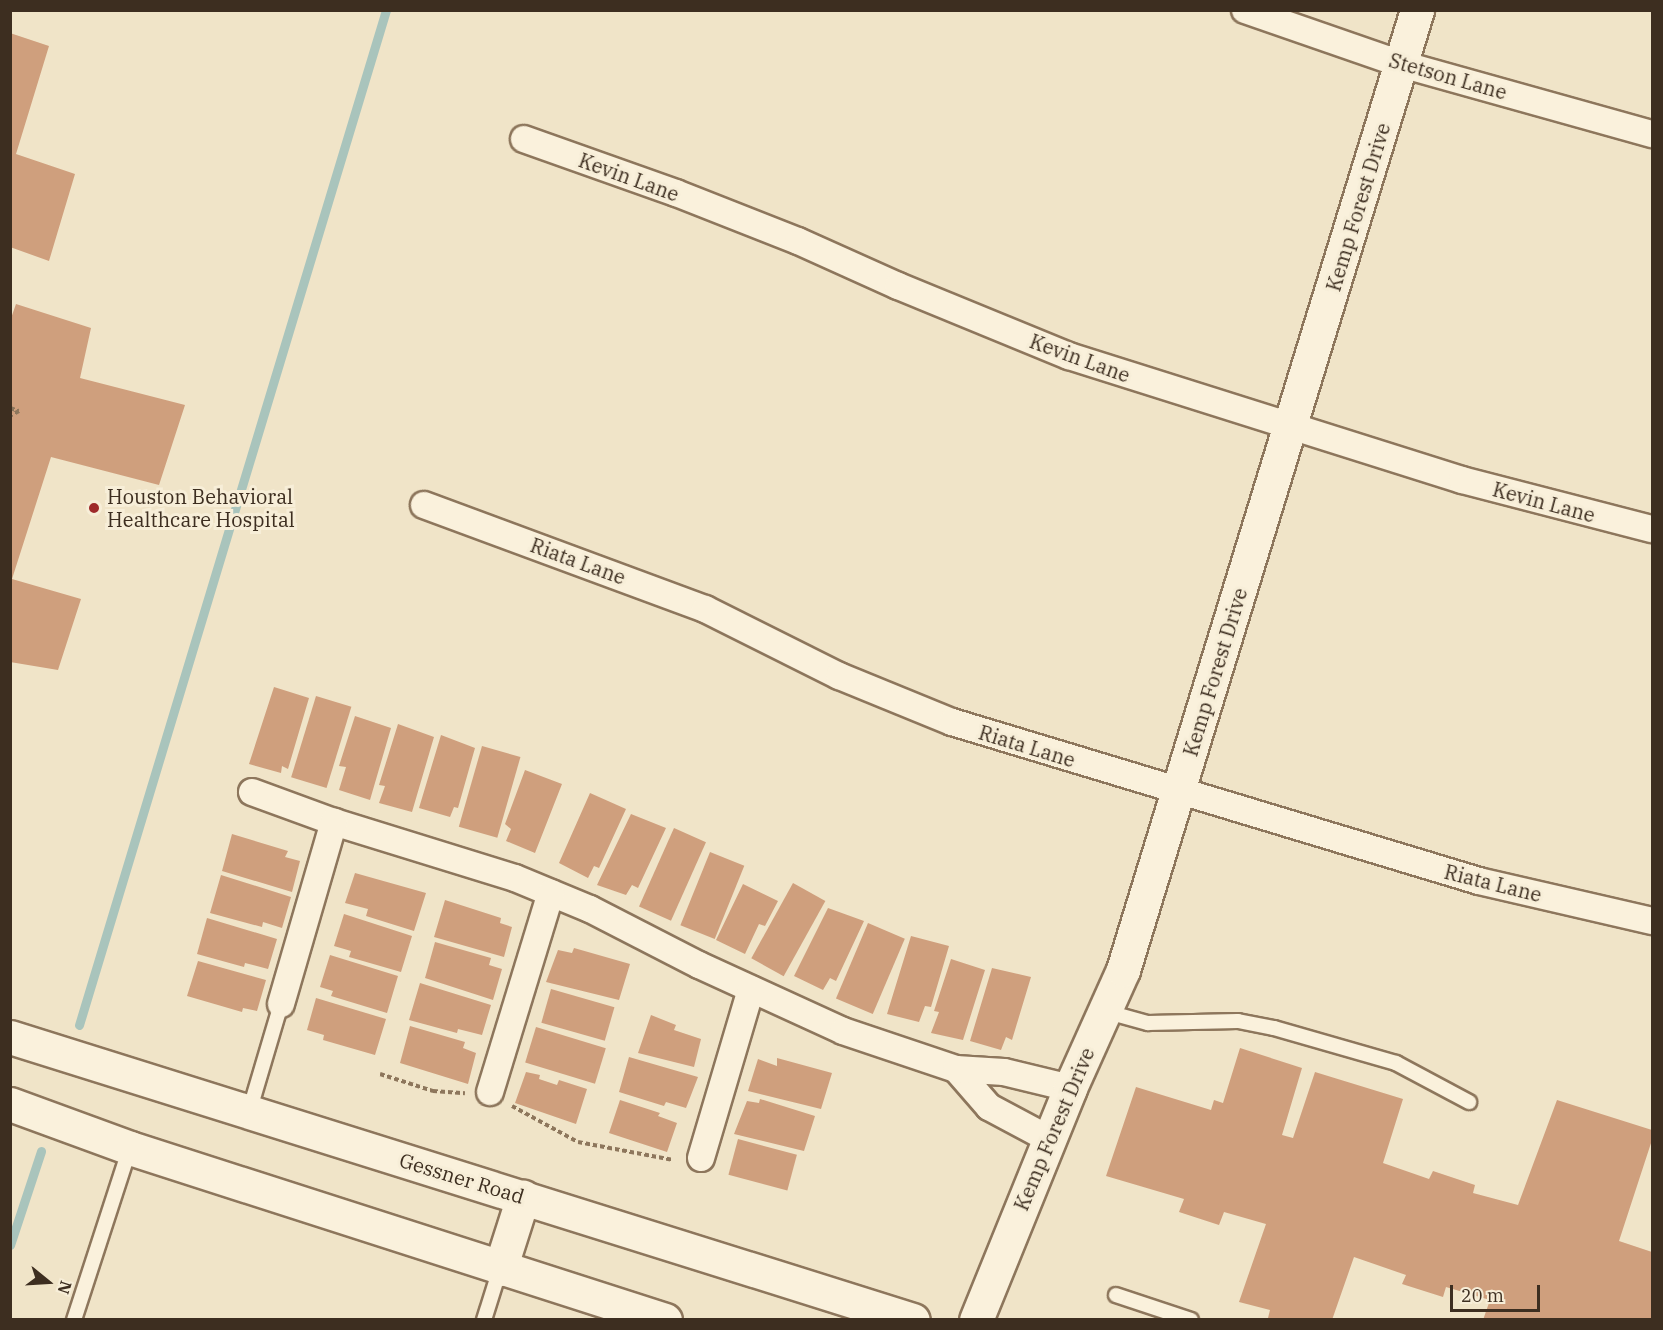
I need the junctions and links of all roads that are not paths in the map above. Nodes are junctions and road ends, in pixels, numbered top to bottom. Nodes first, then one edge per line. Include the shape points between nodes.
1 (1245, 10) edge
2 (1417, 10) edge
3 (1401, 64) junction
4 (1653, 134) edge
5 (524, 139) dead end
6 (1291, 428) junction
7 (424, 505) dead end
8 (1653, 529) edge
9 (252, 792) dead end
10 (1178, 792) junction
11 (334, 822) junction
12 (551, 893) junction
13 (1653, 921) edge
14 (751, 989) junction
15 (281, 1005) joint
16 (1104, 1011) junction
17 (10, 1037) edge
18 (956, 1069) junction
19 (1070, 1088) junction
20 (490, 1092) road end
21 (1469, 1102) dead end
22 (10, 1104) edge
23 (249, 1112) junction
24 (1049, 1139) junction
25 (130, 1148) junction
26 (701, 1158) road end
27 (523, 1197) junction
28 (500, 1269) junction
29 (1116, 1295) dead end
30 (74, 1320) edge
31 (484, 1320) edge
32 (665, 1320) edge
33 (913, 1320) edge
34 (976, 1320) edge
35 (1191, 1320) edge

1 - 3 street, Stetson Lane
2 - 3 main road, Kemp Forest Drive
3 - 4 street, Stetson Lane
3 - 6 main road, Kemp Forest Drive
5 - 6 street, Kevin Lane via 776,232 1069,356
6 - 8 street, Kevin Lane via 1462,480
6 - 10 main road, Kemp Forest Drive
7 - 10 street, Riata Lane via 705,609 839,676 952,722
9 - 11 street
10 - 13 street, Riata Lane via 1479,881
10 - 16 main road, Kemp Forest Drive via 1123,970
11 - 12 street via 515,878
11 - 15 street
12 - 14 street
12 - 20 street
14 - 18 street via 843,1031
14 - 26 street
15 - 23 lane
16 - 19 main road, Kemp Forest Drive
16 - 21 lane via 1148,1023 1238,1021 1274,1028 1396,1064
17 - 23 main road, Gessner Road
18 - 19 street via 1004,1072
18 - 24 street via 988,1107
19 - 24 main road, Kemp Forest Drive
22 - 25 main road
23 - 27 main road, Gessner Road
24 - 34 main road, Kemp Forest Drive
25 - 28 main road
25 - 30 lane
27 - 28 main road
27 - 33 main road, Gessner Road
28 - 31 lane
28 - 32 main road
29 - 35 lane

